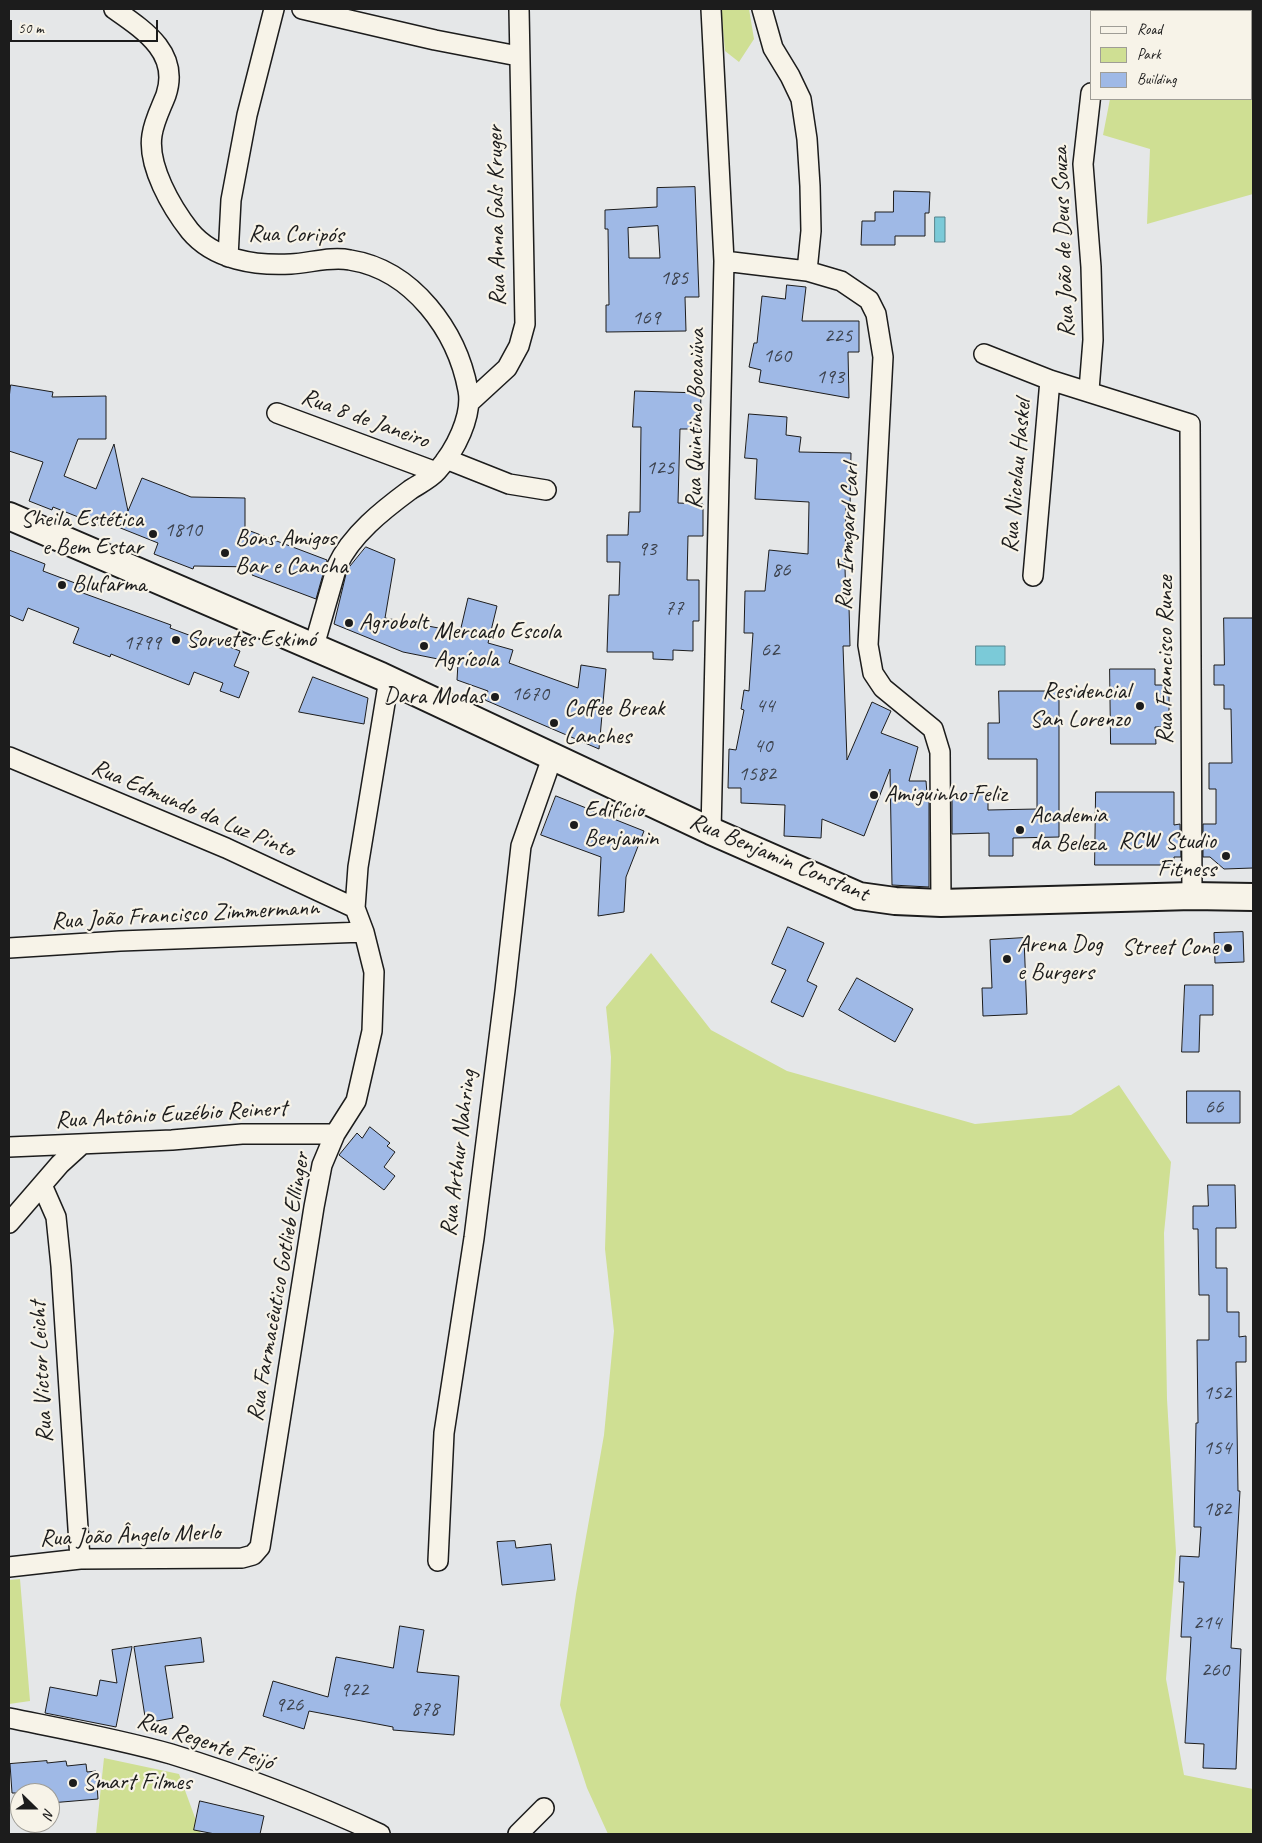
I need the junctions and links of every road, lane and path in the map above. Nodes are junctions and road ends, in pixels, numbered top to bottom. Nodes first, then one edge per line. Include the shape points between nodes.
1 (114, 9) edge
2 (274, 9) edge
3 (302, 9) edge
4 (519, 9) edge
5 (711, 9) edge
6 (762, 9) edge
7 (518, 56) junction
8 (1090, 100) edge
9 (228, 257) junction
10 (724, 261) junction
11 (807, 271) junction
12 (984, 354) dead end
13 (1050, 380) junction
14 (1089, 390) junction
15 (470, 402) junction
16 (276, 413) dead end
17 (441, 466) junction
18 (546, 490) dead end
19 (9, 516) edge
20 (1033, 576) dead end
21 (314, 646) junction
22 (389, 679) junction
23 (553, 755) junction
24 (9, 757) edge
25 (711, 831) junction
26 (1192, 896) junction
27 (1253, 897) edge
28 (941, 903) junction
29 (356, 908) junction
30 (364, 932) junction
31 (9, 948) edge
32 (334, 1134) junction
33 (82, 1144) junction
34 (9, 1146) edge
35 (42, 1185) junction
36 (9, 1223) edge
37 (253, 1556) joint
38 (80, 1559) junction
39 (438, 1561) dead end
40 (9, 1566) edge
41 (9, 1718) edge
42 (544, 1808) dead end
43 (380, 1834) edge
44 (518, 1834) edge

1 - 9 street, Rua Coripós via 152,37 171,74 152,136 154,158 162,184 178,215 197,240
2 - 9 street via 243,134 231,200
3 - 7 street
4 - 7 street, Rua Anna Gals Kruger
5 - 10 street, Rua Quintino Bocaiúva
6 - 11 street via 773,48 802,99 810,186
7 - 15 street, Rua Anna Gals Kruger via 525,324 508,368
8 - 14 street, Rua João de Deus Souza via 1083,164 1093,340
9 - 15 street, Rua Coripós via 262,264 349,259 379,268 434,312 458,355
10 - 11 street, Rua Irmgard Carl
10 - 25 street, Rua Quintino Bocaiúva
11 - 28 street, Rua Irmgard Carl via 841,281 869,300 876,314 883,357 868,645 873,673 883,688 933,729 940,752
12 - 13 street
13 - 14 street
13 - 20 street, Rua Nicolau Haskel
14 - 26 street, Rua Francisco Runze via 1190,424
15 - 17 street, Rua Coripós via 462,429
16 - 17 street, Rua 8 de Janeiro
17 - 18 street, Rua 8 de Janeiro
17 - 21 street, Rua Coripós via 377,517 342,554
19 - 21 main road, Rua Benjamin Constant
21 - 22 main road, Rua Benjamin Constant
22 - 23 main road, Rua Benjamin Constant
22 - 29 street, Rua Farmacêutico Gotlieb Ellinger via 358,867
23 - 25 main road, Rua Benjamin Constant
23 - 39 street, Rua Arthur Nahring via 521,846 474,1238 444,1433
24 - 29 street, Rua Edmundo da Luz Pinto via 226,848
25 - 28 main road, Rua Benjamin Constant via 859,896
26 - 27 main road, Rua Benjamin Constant
26 - 28 main road, Rua Benjamin Constant
29 - 30 street, Rua Farmacêutico Gotlieb Ellinger
30 - 31 street, Rua João Francisco Zimmermann
30 - 32 street, Rua Farmacêutico Gotlieb Ellinger via 374,972 372,1032 356,1101
32 - 33 street, Rua Antônio Euzébio Reinert via 242,1134
32 - 37 street, Rua Farmacêutico Gotlieb Ellinger via 322,1165 260,1547
33 - 34 street, Rua Antônio Euzébio Reinert
33 - 35 street
35 - 36 street
35 - 38 street, Rua Victor Leicht via 56,1217 61,1266
37 - 38 street, Rua João Ângelo Merlo
38 - 40 street, Rua João Ângelo Merlo
41 - 43 street, Rua Regente Feijó via 171,1754 249,1780
42 - 44 street

